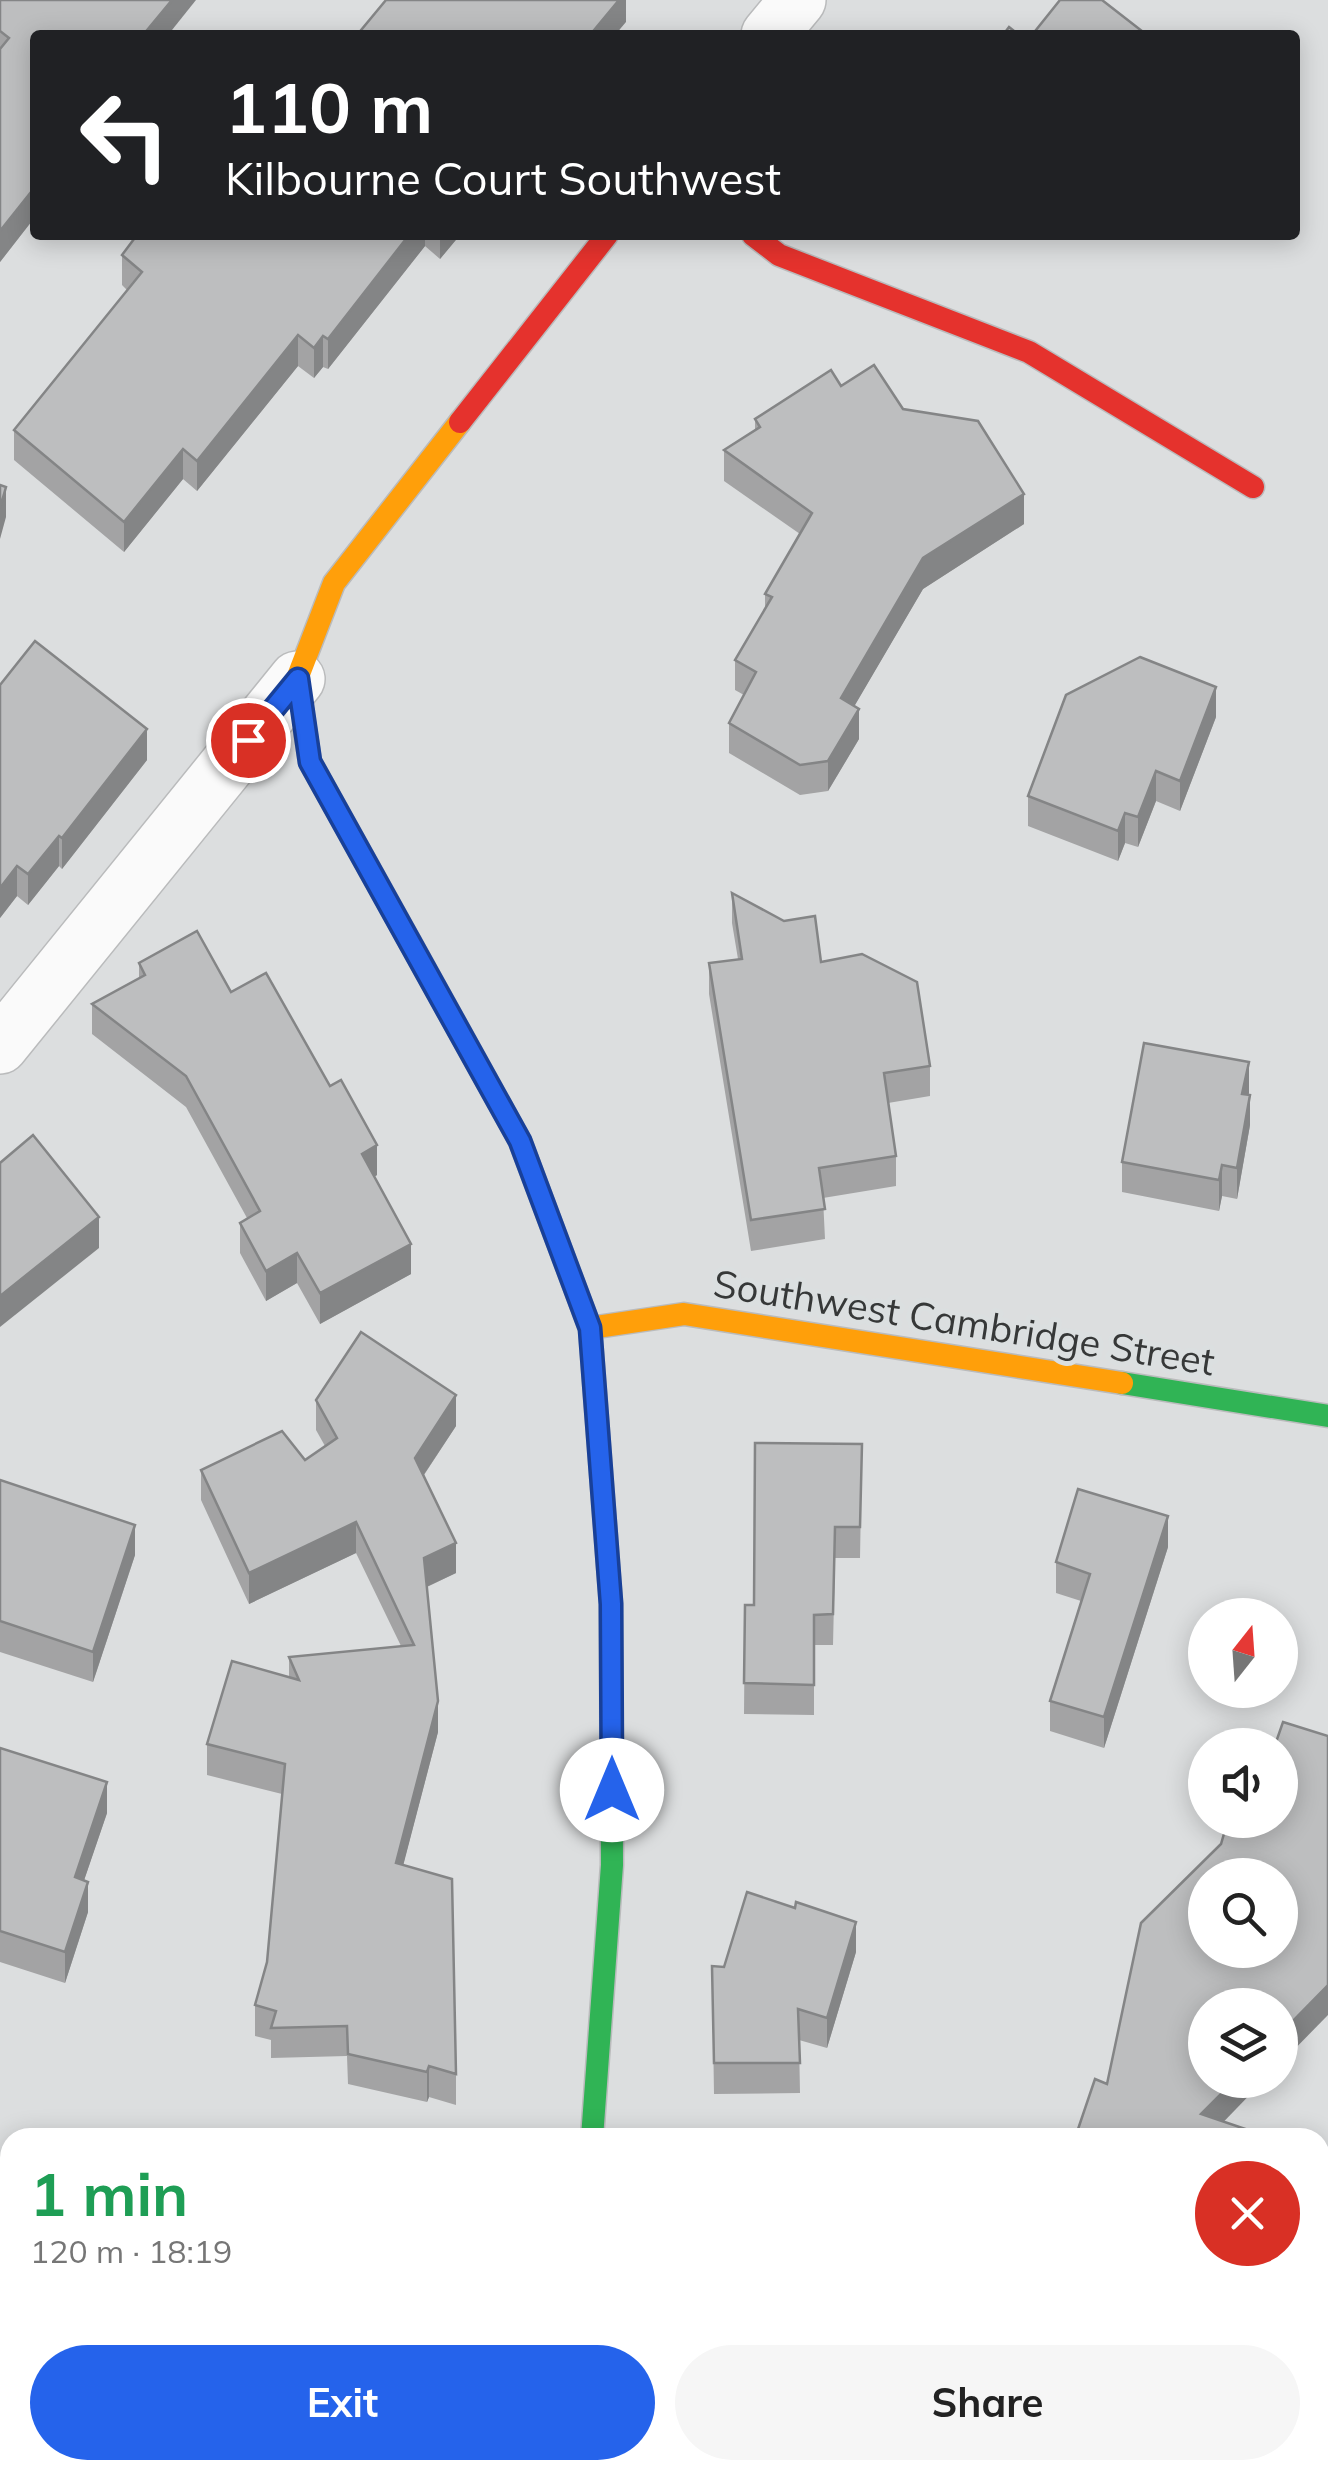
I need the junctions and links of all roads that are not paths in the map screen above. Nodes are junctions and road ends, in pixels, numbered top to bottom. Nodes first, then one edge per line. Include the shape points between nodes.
1 (798, 0) edge
2 (773, 30) edge
3 (604, 240) edge
4 (760, 240) edge
5 (1253, 487) dead end
6 (298, 679) junction
7 (0, 1046) edge
8 (590, 1328) junction
9 (1328, 1416) edge
10 (593, 2128) edge

1 - 2 street
3 - 6 street via 334,582
4 - 5 street via 779,254 1030,352
6 - 7 street
6 - 8 street via 310,762 520,1141
8 - 9 street, Southwest Cambridge Street via 684,1314
8 - 10 street via 611,1604 612,1846

